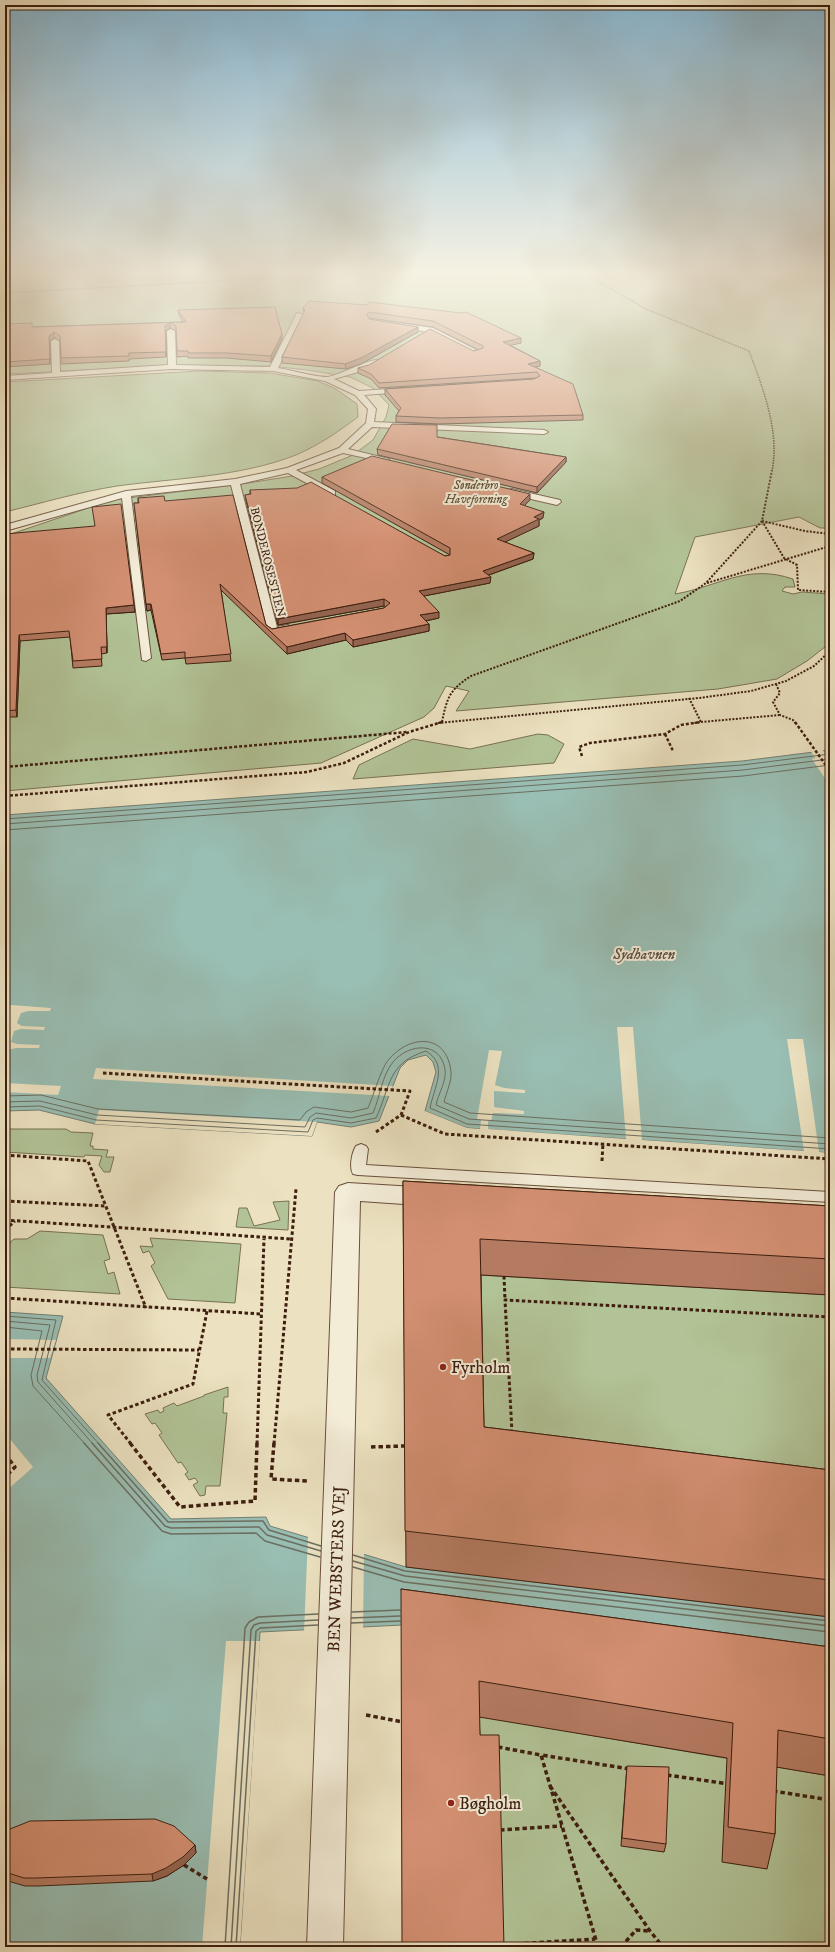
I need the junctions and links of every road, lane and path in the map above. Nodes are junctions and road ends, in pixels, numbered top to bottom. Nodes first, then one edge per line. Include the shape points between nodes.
1 (56, 362) edge
2 (172, 362) edge
3 (276, 362) edge
4 (373, 362) edge
5 (753, 362) edge
6 (172, 367) junction
7 (273, 369) junction
8 (56, 374) junction
9 (5, 378) edge
10 (327, 379) junction
11 (412, 390) edge
12 (358, 393) junction
13 (370, 424) junction
14 (544, 432) dead end
15 (342, 450) junction
16 (396, 463) edge
17 (290, 470) junction
18 (235, 482) junction
19 (503, 489) edge
20 (126, 494) junction
21 (337, 496) edge
22 (557, 502) dead end
23 (762, 521) junction
24 (5, 528) edge
25 (830, 534) edge
26 (830, 546) edge
27 (784, 558) junction
28 (706, 583) junction
29 (830, 592) edge
30 (295, 627) edge
31 (830, 651) edge
32 (146, 658) dead end
33 (776, 684) junction
34 (690, 698) junction
35 (780, 715) junction
36 (442, 722) junction
37 (701, 722) junction
38 (409, 732) junction
39 (665, 734) junction
40 (673, 752) dead end
41 (582, 756) dead end
42 (5, 767) edge
43 (830, 771) edge
44 (5, 796) edge
45 (103, 1073) dead end
46 (401, 1115) junction
47 (361, 1149) joint
48 (5, 1155) edge
49 (830, 1159) edge
50 (296, 1189) dead end
51 (830, 1197) edge
52 (5, 1201) edge
53 (539, 1203) edge
54 (106, 1206) junction
55 (5, 1220) edge
56 (15, 1221) junction
57 (115, 1228) junction
58 (5, 1230) edge
59 (264, 1239) junction
60 (291, 1239) junction
61 (504, 1276) edge
62 (5, 1298) edge
63 (505, 1300) junction
64 (146, 1308) junction
65 (207, 1311) junction
66 (261, 1314) junction
67 (830, 1317) edge
68 (5, 1349) edge
69 (200, 1350) junction
70 (512, 1435) edge
71 (5, 1454) edge
72 (5, 1477) edge
73 (339, 1484) junction
74 (494, 1746) edge
75 (541, 1755) junction
76 (635, 1770) edge
77 (658, 1773) edge
78 (549, 1784) junction
79 (736, 1786) edge
80 (768, 1791) edge
81 (830, 1800) edge
82 (562, 1826) junction
83 (500, 1830) edge
84 (184, 1865) edge
85 (207, 1879) dead end
86 (650, 1931) junction
87 (595, 1939) junction
88 (501, 1945) edge
89 (325, 1947) edge
90 (598, 1947) edge
91 (621, 1947) edge
92 (663, 1947) edge

1 - 8 lane
2 - 6 lane
3 - 7 lane
4 - 10 lane
5 - 23 path via 767,399 775,457
6 - 7 lane
6 - 8 lane
7 - 10 lane
8 - 9 lane
10 - 12 lane
11 - 12 lane
12 - 13 lane via 372,409
13 - 14 lane
13 - 15 lane
15 - 16 lane
15 - 17 lane
17 - 18 lane
17 - 21 lane
18 - 20 lane
18 - 30 lane, BONDEROSESTIEN via 273,631
19 - 22 lane
20 - 24 lane
20 - 32 lane
23 - 25 path
23 - 27 path
23 - 28 path
26 - 27 path
27 - 28 path
27 - 29 path via 797,565 798,590
28 - 36 path via 680,601 471,676 453,687 447,699
31 - 33 path via 814,666
33 - 34 path via 751,691
33 - 35 path via 780,693 773,702
34 - 36 path
34 - 37 path
35 - 37 path
35 - 43 path via 793,720
36 - 38 path
37 - 39 path via 681,725
38 - 42 path
38 - 44 path via 344,764 307,772
39 - 40 path
39 - 41 path via 590,743 579,747
45 - 46 path via 410,1091
46 - 47 path via 378,1130
46 - 49 path via 444,1134
47 - 51 lane via 358,1170
48 - 54 path via 88,1161
50 - 60 path
52 - 54 path
53 - 73 street, BEN WEBSTERS VEJ via 348,1192
54 - 57 path
55 - 56 path
56 - 57 path
56 - 58 path
57 - 59 path
57 - 64 path
59 - 60 path
59 - 66 path
60 - 73 path via 272,1479
61 - 63 path
62 - 64 path
63 - 67 path
63 - 70 path
64 - 65 path
65 - 66 path
65 - 69 path
66 - 69 path via 255,1502 180,1507 108,1415 193,1384
68 - 69 path
71 - 72 path via 15,1467
73 - 89 street, BEN WEBSTERS VEJ
74 - 75 path
75 - 76 path
75 - 78 path
77 - 79 path
78 - 82 path
78 - 86 path
80 - 81 path
82 - 83 path
82 - 87 path
84 - 85 path
86 - 91 path via 636,1930
86 - 92 path
87 - 88 path
87 - 90 path

